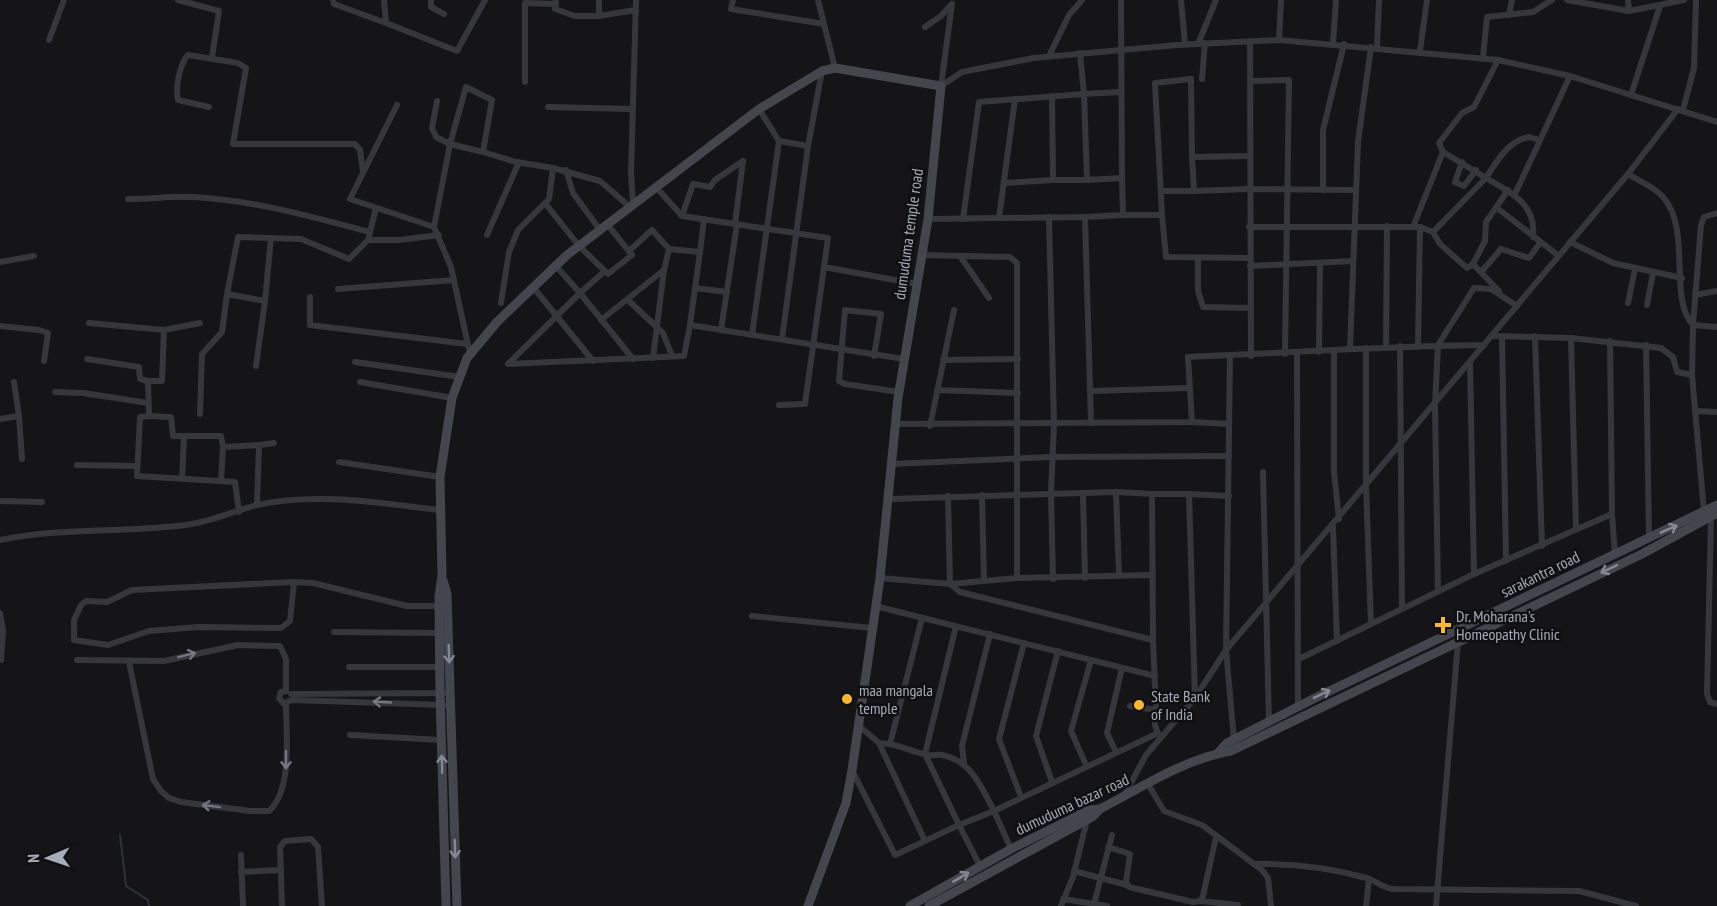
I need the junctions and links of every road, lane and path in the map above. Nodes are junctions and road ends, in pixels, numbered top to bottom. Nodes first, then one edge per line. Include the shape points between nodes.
1 (64, 0) edge
2 (178, 0) edge
3 (333, 0) edge
4 (384, 0) edge
5 (431, 0) edge
6 (485, 0) edge
7 (599, 0) edge
8 (636, 0) edge
9 (727, 0) edge
10 (733, 0) edge
11 (818, 0) edge
12 (1082, 0) edge
13 (1120, 0) edge
14 (1181, 0) edge
15 (1216, 0) edge
16 (1281, 0) edge
17 (1336, 0) edge
18 (1379, 0) edge
19 (1427, 0) edge
20 (1512, 0) edge
21 (1552, 0) edge
22 (1567, 0) edge
23 (1628, 0) edge
24 (1684, 0) edge
25 (1696, 0) edge
26 (556, 2) edge
27 (953, 2) edge
28 (1660, 6) junction
29 (731, 9) junction
30 (636, 10) junction
31 (1629, 11) junction
32 (444, 14) dead end
33 (1509, 15) junction
34 (599, 16) junction
35 (386, 23) junction
36 (824, 24) junction
37 (925, 27) dead end
38 (49, 40) dead end
39 (1279, 40) junction
40 (1250, 41) junction
41 (1185, 44) junction
42 (1202, 44) junction
43 (1333, 44) junction
44 (1344, 45) junction
45 (1374, 47) junction
46 (1119, 50) junction
47 (1420, 51) junction
48 (1080, 54) junction
49 (1049, 56) junction
50 (212, 58) junction
51 (1484, 58) junction
52 (1498, 60) junction
53 (835, 68) junction
54 (822, 72) junction
55 (1570, 76) junction
56 (1202, 79) dead end
57 (1250, 81) junction
58 (525, 82) dead end
59 (940, 86) junction
60 (1120, 92) junction
61 (1084, 94) junction
62 (1631, 94) junction
63 (1052, 96) junction
64 (1015, 99) junction
65 (437, 101) dead end
66 (397, 105) dead end
67 (209, 107) dead end
68 (548, 107) dead end
69 (632, 108) junction
70 (759, 109) junction
71 (1681, 110) junction
72 (1717, 122) edge
73 (1539, 140) junction
74 (779, 141) junction
75 (450, 144) junction
76 (808, 146) junction
77 (483, 152) junction
78 (1443, 152) junction
79 (1249, 156) junction
80 (1192, 157) junction
81 (519, 162) junction
82 (1462, 162) junction
83 (554, 168) junction
84 (566, 170) junction
85 (1476, 170) junction
86 (363, 174) junction
87 (1628, 174) junction
88 (1122, 178) junction
89 (1486, 178) junction
90 (1053, 180) junction
91 (1087, 180) junction
92 (1004, 183) junction
93 (656, 187) junction
94 (1249, 189) junction
95 (1287, 190) junction
96 (1323, 190) junction
97 (1356, 190) junction
98 (1508, 190) junction
99 (1161, 191) junction
100 (1194, 191) junction
101 (1515, 194) junction
102 (128, 199) dead end
103 (545, 203) junction
104 (632, 206) junction
105 (376, 208) junction
106 (1497, 208) junction
107 (1717, 213) edge
108 (1123, 214) junction
109 (1162, 214) junction
110 (681, 216) junction
111 (1085, 217) junction
112 (999, 218) junction
113 (1049, 218) junction
114 (704, 219) junction
115 (928, 219) junction
116 (963, 219) junction
117 (736, 224) junction
118 (1287, 226) junction
119 (1354, 226) junction
120 (1387, 226) junction
121 (434, 227) junction
122 (603, 227) junction
123 (1249, 227) junction
124 (1416, 227) junction
125 (767, 228) junction
126 (370, 232) junction
127 (1433, 232) junction
128 (797, 233) junction
129 (439, 235) junction
130 (487, 235) dead end
131 (1533, 237) junction
132 (271, 238) junction
133 (368, 240) junction
134 (1570, 242) junction
135 (1540, 243) junction
136 (579, 246) junction
137 (669, 249) junction
138 (629, 251) junction
139 (700, 252) junction
140 (921, 255) junction
141 (34, 256) dead end
142 (960, 256) junction
143 (1558, 256) junction
144 (1250, 258) junction
145 (1198, 259) junction
146 (1353, 261) junction
147 (0, 262) edge
148 (1320, 263) junction
149 (1287, 264) junction
150 (1473, 264) junction
151 (555, 266) junction
152 (1250, 266) junction
153 (824, 267) junction
154 (1635, 269) junction
155 (664, 270) junction
156 (1482, 271) junction
157 (605, 272) junction
158 (1653, 273) junction
159 (1682, 278) junction
160 (454, 280) junction
161 (917, 284) junction
162 (533, 287) junction
163 (695, 288) junction
164 (338, 289) dead end
165 (1717, 291) edge
166 (727, 292) junction
167 (580, 293) junction
168 (227, 294) junction
169 (1501, 294) junction
170 (1695, 295) junction
171 (310, 297) dead end
172 (989, 298) dead end
173 (628, 300) junction
174 (265, 301) junction
175 (501, 303) dead end
176 (1628, 303) dead end
177 (1647, 305) dead end
178 (1517, 306) junction
179 (1250, 308) junction
180 (954, 310) dead end
181 (558, 315) junction
182 (601, 320) junction
183 (89, 323) dead end
184 (200, 323) dead end
185 (690, 325) junction
186 (1692, 325) junction
187 (0, 326) edge
188 (1717, 327) edge
189 (657, 328) junction
190 (164, 330) junction
191 (721, 330) junction
192 (752, 335) junction
193 (1492, 336) junction
194 (1502, 336) junction
195 (1535, 336) junction
196 (1571, 338) junction
197 (782, 339) junction
198 (1610, 342) junction
199 (813, 343) junction
200 (467, 344) junction
201 (1437, 345) junction
202 (1485, 345) junction
203 (1646, 345) junction
204 (1386, 346) junction
205 (1400, 346) junction
206 (1418, 346) junction
207 (1366, 348) junction
208 (1350, 349) junction
209 (841, 350) junction
210 (1334, 351) junction
211 (1319, 352) junction
212 (470, 354) junction
213 (1285, 354) junction
214 (1297, 354) junction
215 (672, 356) junction
216 (874, 356) junction
217 (1230, 356) junction
218 (1251, 356) junction
219 (653, 358) junction
220 (87, 359) dead end
221 (633, 359) junction
222 (904, 359) junction
223 (1018, 359) junction
224 (943, 360) junction
225 (44, 361) dead end
226 (593, 361) junction
227 (1470, 362) junction
228 (355, 363) dead end
229 (256, 366) dead end
230 (1692, 375) junction
231 (460, 377) junction
232 (148, 381) junction
233 (14, 382) dead end
234 (360, 382) dead end
235 (1190, 388) junction
236 (937, 390) junction
237 (1090, 391) junction
238 (55, 392) dead end
239 (899, 392) junction
240 (1018, 393) junction
241 (452, 398) junction
242 (148, 403) junction
243 (779, 405) dead end
244 (1435, 405) junction
245 (1695, 411) junction
246 (1717, 412) edge
247 (200, 414) dead end
248 (19, 416) junction
249 (149, 416) junction
250 (0, 419) edge
251 (1191, 422) junction
252 (1091, 423) junction
253 (896, 424) junction
254 (1018, 424) junction
255 (1054, 424) junction
256 (1229, 424) junction
257 (930, 426) junction
258 (184, 437) junction
259 (274, 443) dead end
260 (259, 445) junction
261 (223, 447) junction
262 (1399, 447) junction
263 (1228, 456) junction
264 (1052, 457) junction
265 (22, 459) dead end
266 (1017, 459) junction
267 (339, 462) dead end
268 (892, 464) junction
269 (77, 465) dead end
270 (137, 466) junction
271 (1263, 472) dead end
272 (440, 477) junction
273 (183, 479) junction
274 (222, 481) junction
275 (1366, 485) junction
276 (1116, 492) junction
277 (1051, 493) junction
278 (1083, 493) junction
279 (1017, 494) junction
280 (1152, 494) junction
281 (1189, 494) junction
282 (982, 495) junction
283 (948, 496) junction
284 (1229, 496) junction
285 (890, 499) junction
286 (0, 501) edge
287 (42, 502) dead end
288 (1717, 505) edge
289 (257, 506) junction
290 (438, 510) junction
291 (239, 512) junction
292 (1612, 514) junction
293 (1711, 514) edge
294 (1339, 519) junction
295 (1333, 527) junction
296 (1576, 528) junction
297 (1649, 538) junction
298 (0, 540) edge
299 (1542, 546) junction
300 (1615, 554) junction
301 (1506, 561) junction
302 (1300, 564) junction
303 (1474, 574) junction
304 (442, 575) junction
305 (1119, 575) junction
306 (1153, 575) junction
307 (880, 578) junction
308 (1017, 578) junction
309 (1085, 578) junction
310 (1053, 579) junction
311 (984, 580) junction
312 (294, 582) junction
313 (950, 584) junction
314 (1438, 591) junction
315 (1265, 605) junction
316 (439, 606) junction
317 (875, 606) junction
318 (1402, 608) junction
319 (0, 613) edge
320 (752, 616) dead end
321 (922, 618) junction
322 (1371, 624) junction
323 (956, 626) junction
324 (872, 628) junction
325 (334, 632) dead end
326 (440, 633) junction
327 (990, 634) junction
328 (1153, 640) junction
329 (1337, 641) junction
330 (1458, 641) junction
331 (1024, 643) junction
332 (1226, 650) junction
333 (1058, 651) junction
334 (1299, 659) junction
335 (1, 660) edge
336 (77, 660) dead end
337 (1091, 660) junction
338 (129, 662) junction
339 (349, 667) dead end
340 (440, 667) junction
341 (1122, 668) junction
342 (1155, 676) junction
343 (445, 692) junction
344 (289, 697) junction
345 (317, 697) junction
346 (1196, 698) junction
347 (445, 704) junction
348 (1717, 704) edge
349 (1130, 706) dead end
350 (1299, 707) junction
351 (1156, 710) junction
352 (1269, 722) junction
353 (858, 725) junction
354 (350, 735) dead end
355 (1158, 735) junction
356 (441, 740) junction
357 (1234, 740) junction
358 (879, 743) junction
359 (890, 744) junction
360 (1116, 752) junction
361 (925, 754) junction
362 (1217, 754) junction
363 (963, 764) junction
364 (1086, 765) junction
365 (852, 771) junction
366 (1052, 782) junction
367 (1148, 784) junction
368 (1124, 796) junction
369 (1021, 797) junction
370 (1100, 809) junction
371 (994, 811) junction
372 (1087, 819) junction
373 (959, 825) junction
374 (1112, 835) dead end
375 (1216, 837) junction
376 (925, 841) junction
377 (1108, 847) junction
378 (1011, 849) junction
379 (241, 855) dead end
380 (1254, 864) junction
381 (980, 866) junction
382 (281, 870) junction
383 (1074, 871) junction
384 (241, 872) junction
385 (1101, 876) junction
386 (1369, 879) junction
387 (1127, 885) junction
388 (1440, 891) junction
389 (1200, 901) junction
390 (1062, 903) edge
391 (1094, 904) junction
392 (1238, 905) edge
393 (243, 906) edge
394 (282, 906) edge
395 (322, 906) edge
396 (446, 906) edge
397 (457, 906) edge
398 (808, 906) edge
399 (910, 906) edge
400 (929, 906) edge
401 (1107, 906) edge
402 (1271, 906) edge
403 (1366, 906) edge
404 (1436, 906) edge
405 (1636, 906) edge

1 - 38 street
2 - 50 street via 219,11
3 - 35 street via 334,4
4 - 35 street
5 - 32 street via 431,7
6 - 35 street via 457,51
7 - 34 street
8 - 30 street
9 - 29 street
10 - 29 street
11 - 36 street
12 - 49 street via 1068,15
13 - 46 street
14 - 41 street
15 - 42 street
16 - 39 street
17 - 43 street
18 - 45 street
19 - 47 street
20 - 33 street
21 - 33 street via 1533,12
22 - 31 street
23 - 31 street
24 - 28 street
25 - 71 street via 1694,68
26 - 34 street via 555,9 575,16
26 - 58 street via 525,3
27 - 37 street
27 - 59 street
28 - 31 street
28 - 62 street
29 - 36 street
30 - 34 street
30 - 69 street
33 - 51 street via 1487,17
36 - 53 street
39 - 40 street
39 - 43 street
40 - 42 street
40 - 57 street
41 - 42 street
41 - 46 street
42 - 56 street
43 - 44 street
44 - 45 street
44 - 96 street via 1323,130
45 - 47 street
45 - 97 street via 1358,142
46 - 48 street
46 - 60 street
47 - 51 street
48 - 49 street
48 - 61 street
49 - 59 street via 962,72
50 - 67 street via 186,56 177,93 180,101
50 - 86 street via 246,68 233,144 358,145
51 - 52 street
52 - 55 street
52 - 78 street via 1474,107 1462,113 1439,143
53 - 54 street
53 - 59 street
54 - 70 street
54 - 76 street
55 - 62 street
55 - 73 street
57 - 79 street
57 - 95 street via 1289,80
59 - 115 street, dumuduma temple road
60 - 61 street
60 - 88 street
61 - 63 street
61 - 91 street
62 - 71 street
63 - 64 street
63 - 90 street
64 - 92 street
64 - 116 street via 979,102
65 - 75 street via 433,133
66 - 86 street
68 - 69 street
69 - 104 street
70 - 74 street
70 - 93 street
71 - 72 street
71 - 87 street
73 - 89 street via 1529,137 1515,143
73 - 101 street
74 - 76 street
74 - 125 street
75 - 77 street
75 - 77 street via 466,87 492,100
75 - 121 street
76 - 128 street
77 - 81 street
78 - 82 street
78 - 124 street
79 - 80 street
79 - 94 street
80 - 99 street via 1191,79 1155,83
80 - 100 street
81 - 83 street
81 - 130 street
82 - 85 street
82 - 85 street via 1455,182 1464,186
83 - 84 street
83 - 103 street
84 - 104 street via 600,181
84 - 122 street via 573,193
85 - 89 street
86 - 105 street via 350,199
87 - 134 street
87 - 159 street via 1658,192 1670,206
88 - 91 street
88 - 108 street
89 - 98 street
89 - 127 street
90 - 91 street
90 - 92 street
92 - 112 street
93 - 104 street
93 - 110 street
94 - 95 street
94 - 100 street
94 - 123 street
95 - 96 street
95 - 118 street
96 - 97 street
97 - 119 street
98 - 101 street
98 - 106 street
99 - 100 street
99 - 109 street
101 - 131 street via 1527,208
102 - 126 street via 192,197 227,201 294,212
103 - 136 street
103 - 175 street via 518,230 509,252
104 - 122 street
105 - 121 street
105 - 126 street
106 - 131 street
106 - 150 street via 1486,222 1485,241
107 - 170 street via 1704,217 1701,225
108 - 109 street
108 - 111 street
109 - 145 street via 1166,257
110 - 114 street
110 - 117 street via 693,184 710,187 743,161
111 - 113 street
111 - 237 street
112 - 113 street
112 - 116 street
113 - 255 street
114 - 117 street
114 - 139 street
115 - 116 street
115 - 140 street, dumuduma temple road
117 - 125 street
117 - 166 street
118 - 119 street
118 - 123 street
118 - 149 street
119 - 120 street
119 - 146 street
120 - 124 street
120 - 204 street
121 - 129 street
122 - 136 street
122 - 138 street
123 - 144 street
124 - 127 street
124 - 206 street
125 - 128 street
125 - 192 street
126 - 133 street
127 - 150 street via 1440,244 1467,268
128 - 153 street via 828,238
128 - 197 street
129 - 133 street
129 - 160 street
131 - 135 street
132 - 133 street via 302,239 349,259
132 - 168 street via 238,237
132 - 174 street
134 - 143 street
134 - 154 street
135 - 143 street
135 - 156 street via 1529,258 1502,249
136 - 151 street
136 - 157 street
137 - 138 street via 652,230
137 - 139 street
137 - 155 street
138 - 157 street via 632,255 608,274
139 - 163 street
140 - 142 street
140 - 161 street, dumuduma temple road
141 - 147 street
142 - 172 street
142 - 223 street via 1015,260
143 - 178 street
144 - 145 street
144 - 152 street
145 - 179 street via 1198,291 1203,307
146 - 148 street
146 - 208 street
148 - 149 street
148 - 211 street
149 - 152 street
149 - 213 street
150 - 156 street
151 - 162 street
151 - 167 street
152 - 179 street
153 - 161 street
153 - 199 street
154 - 158 street
154 - 176 street
155 - 173 street
155 - 189 street
156 - 169 street
157 - 167 street
158 - 159 street
158 - 177 street
159 - 186 street via 1683,314
160 - 164 street
160 - 200 street
161 - 222 street, dumuduma temple road
162 - 181 street
162 - 212 street
163 - 166 street
163 - 185 street
165 - 170 street
166 - 191 street
167 - 181 street
167 - 182 street
168 - 174 street
168 - 247 street via 222,332 202,354
169 - 178 street
169 - 201 street via 1474,288
170 - 186 street
171 - 200 street via 310,325
173 - 182 street
173 - 189 street
174 - 229 street
178 - 193 street
179 - 218 street
180 - 224 street
181 - 226 street
181 - 226 street via 508,364
182 - 221 street
183 - 190 street
184 - 190 street
185 - 191 street
185 - 215 street via 684,356
186 - 188 street
186 - 230 street
187 - 225 street via 48,333
189 - 215 street
189 - 219 street
190 - 232 street via 162,381
191 - 192 street
192 - 197 street
193 - 194 street
193 - 202 street
194 - 195 street
194 - 301 street
195 - 196 street
195 - 299 street
196 - 198 street
196 - 296 street
197 - 199 street
198 - 203 street
198 - 292 street
199 - 209 street
199 - 243 street via 805,404
200 - 212 street
201 - 202 street
201 - 206 street
201 - 244 street
202 - 227 street
203 - 230 street via 1667,351 1677,372
203 - 297 street
204 - 205 street
204 - 207 street
205 - 206 street
205 - 262 street
207 - 208 street
207 - 275 street
208 - 210 street
209 - 216 street
209 - 216 street via 845,310 880,314
209 - 239 street via 841,383
210 - 211 street
210 - 294 street via 1334,472
211 - 214 street
212 - 231 street
213 - 214 street
213 - 218 street
214 - 302 street
215 - 219 street
216 - 222 street
217 - 218 street
217 - 235 street via 1188,357
217 - 256 street
219 - 221 street
220 - 232 street via 139,367 140,379
221 - 226 street
222 - 239 street, dumuduma temple road
223 - 224 street
223 - 240 street
224 - 236 street
227 - 244 street
227 - 303 street
228 - 231 street
230 - 245 street
231 - 241 street
232 - 242 street
233 - 248 street
234 - 241 street
235 - 237 street
235 - 251 street
236 - 240 street
236 - 257 street
237 - 252 street
238 - 242 street
239 - 253 street, dumuduma temple road
240 - 254 street
241 - 272 street
242 - 249 street
244 - 262 street
244 - 314 street
245 - 246 street
245 - 293 street
248 - 250 street
248 - 265 street
249 - 258 street via 172,418 172,435
249 - 270 street via 140,417
251 - 252 street
251 - 256 street
252 - 255 street
253 - 257 street
253 - 268 street, dumuduma temple road
254 - 255 street
254 - 257 street
254 - 266 street
255 - 264 street
256 - 263 street
258 - 261 street via 222,436
258 - 273 street
259 - 260 street
260 - 261 street
260 - 289 street
261 - 274 street
262 - 275 street
262 - 318 street
263 - 264 street
263 - 284 street
264 - 266 street
264 - 277 street
266 - 268 street
266 - 279 street
267 - 272 street
268 - 285 street, dumuduma temple road
269 - 270 street
270 - 273 street via 138,477
271 - 315 street
272 - 290 street
273 - 274 street
274 - 291 street via 236,484
275 - 294 street
275 - 322 street
276 - 278 street
276 - 280 street
276 - 305 street
277 - 278 street
277 - 279 street
277 - 310 street
278 - 309 street
279 - 282 street
279 - 308 street
280 - 281 street
280 - 306 street
281 - 284 street
281 - 346 street
282 - 283 street
282 - 311 street
283 - 285 street
283 - 313 street
284 - 332 street
285 - 307 street, dumuduma temple road
286 - 287 street
288 - 293 street, sarakantra road
289 - 290 street via 302,500 350,500
289 - 291 street
290 - 304 street
291 - 298 street via 187,525
292 - 296 street
292 - 300 street
297 -> 293 street, sarakantra road
293 -> 330 street, sarakantra road via 1642,554
293 - 348 street via 1707,694 1710,702
294 - 295 street
295 - 302 street
295 - 329 street
296 - 299 street
297 - 300 street, sarakantra road
299 - 301 street
350 -> 300 street, sarakantra road
301 - 303 street
302 - 315 street
302 - 334 street
303 - 314 street
304 - 316 street
304 -> 343 street via 447,594
305 - 306 street
305 - 309 street
306 - 328 street
307 - 313 street
307 - 317 street, dumuduma temple road
308 - 310 street
308 - 311 street
309 - 310 street
311 - 313 street
312 - 312 street via 132,590 107,602 86,601 74,620 74,640 108,645 149,631 281,628 290,621
312 - 316 street via 407,606
313 - 328 street via 960,592
314 - 318 street
315 - 332 street
315 - 352 street
316 - 326 street
317 - 321 street
317 - 324 street, dumuduma temple road
318 - 322 street
319 - 335 street
320 - 324 street
321 - 323 street
321 - 359 street
322 - 329 street
323 - 327 street
323 - 361 street
324 - 353 street, dumuduma temple road
325 - 326 street
326 - 340 street
327 - 331 street
327 - 363 street via 962,746
328 - 342 street
329 - 334 street
330 - 362 street, sarakantra road via 1231,752
330 - 388 street
331 - 333 street
331 - 369 street via 999,739
332 - 346 street
332 - 357 street
333 - 337 street
333 - 366 street via 1036,736
334 - 350 street
336 - 338 street
337 - 341 street
337 - 364 street via 1071,731
338 -> 344 street via 164,661 238,645 280,646 286,659
344 -> 338 street via 286,772 275,805 269,810 250,811 181,802 169,798 153,779
339 - 340 street
340 - 343 street
341 - 342 street
341 - 360 street via 1107,734
342 - 351 street
343 - 345 street
343 - 347 street
344 - 345 street
347 -> 345 street
346 - 355 street
347 - 356 street
347 -> 397 street
349 - 351 street
350 - 352 street, sarakantra road
351 - 355 street
352 - 357 street, sarakantra road
353 - 358 street
353 - 365 street, dumuduma temple road
354 - 356 street
355 - 360 street
355 - 368 street
396 -> 356 street
357 - 362 street, sarakantra road
358 - 359 street
358 - 376 street
359 - 361 street
360 - 364 street
361 - 363 street via 941,755
361 - 373 street
362 - 367 street, sarakantra road
363 - 371 street via 978,780
364 - 366 street
365 - 376 street via 895,855
365 - 398 street, dumuduma temple road via 846,803
366 - 369 street
367 - 368 street, dumuduma bazar road
367 - 375 street, dumuduma bazar road via 1164,811 1202,825
368 - 370 street, dumuduma bazar road
369 - 371 street
370 - 372 street
370 - 378 street, dumuduma bazar road via 1089,810
371 - 373 street
371 - 378 street
372 - 383 street
372 - 400 street
373 - 376 street
373 - 381 street
374 - 377 street
375 - 380 street, dumuduma bazar road
375 - 389 street
377 - 385 street
377 - 387 street via 1131,854
378 - 381 street, dumuduma bazar road
379 - 384 street
380 - 386 street via 1285,863
380 - 402 street, dumuduma bazar road via 1268,878
399 -> 381 street, dumuduma bazar road
382 - 384 street
382 - 394 street
382 - 395 street via 282,843 314,840 318,847
383 - 385 street
383 - 390 street
384 - 393 street
385 - 387 street
385 - 391 street
386 - 388 street via 1384,888
386 - 403 street
387 - 389 street
388 - 404 street
388 - 405 street via 1579,891
389 - 392 street
390 - 391 street
391 - 401 street

